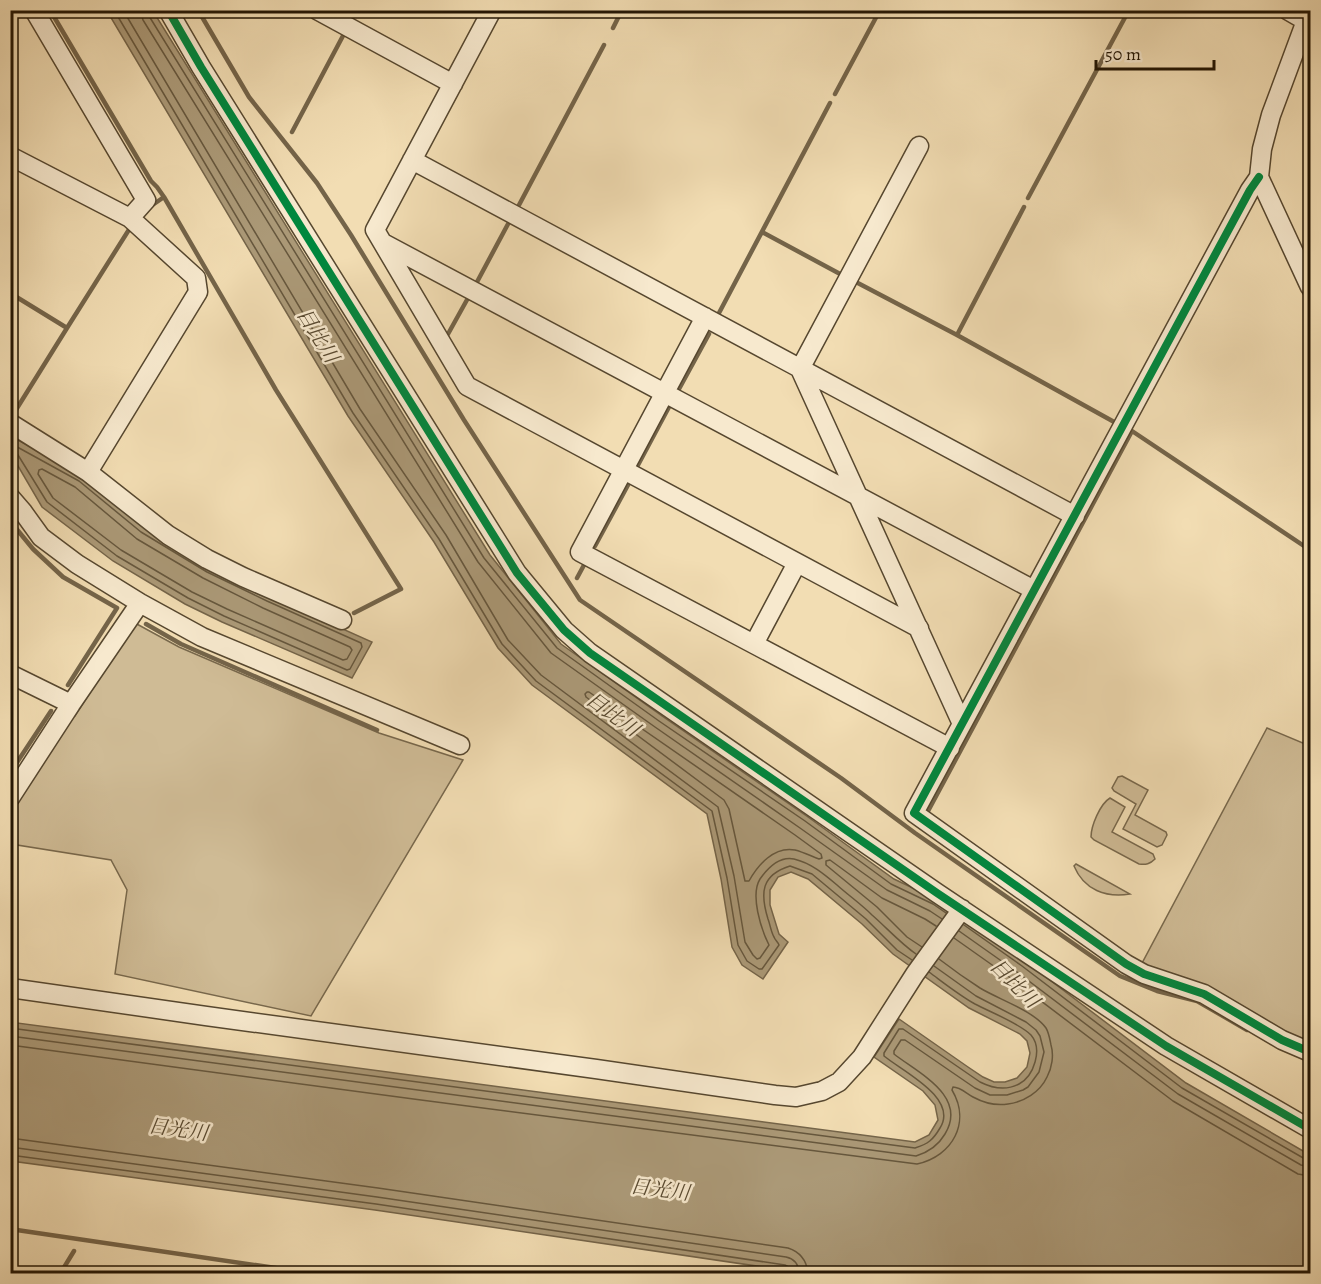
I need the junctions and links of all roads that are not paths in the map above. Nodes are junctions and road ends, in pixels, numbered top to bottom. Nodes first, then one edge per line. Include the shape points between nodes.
1 (34, 10) edge
2 (168, 10) edge
3 (317, 10) edge
4 (492, 10) edge
5 (1287, 10) edge
6 (1308, 16) edge
7 (453, 84) junction
8 (919, 146) dead end
9 (10, 156) edge
10 (412, 160) junction
11 (1259, 177) junction
12 (130, 218) junction
13 (383, 243) junction
14 (1303, 260) edge
15 (1311, 288) edge
16 (705, 317) junction
17 (800, 369) junction
18 (664, 393) junction
19 (10, 423) edge
20 (624, 470) junction
21 (88, 472) junction
22 (858, 496) junction
23 (10, 497) edge
24 (1075, 516) junction
25 (797, 563) junction
26 (1034, 590) junction
27 (140, 603) junction
28 (342, 620) dead end
29 (919, 628) junction
30 (754, 644) junction
31 (10, 674) edge
32 (71, 704) junction
33 (962, 724) junction
34 (460, 745) dead end
35 (950, 748) junction
36 (10, 798) edge
37 (962, 909) junction
38 (10, 988) edge
39 (1311, 1052) edge
40 (1311, 1129) edge

1 - 12 street via 146,200
2 - 37 street via 517,573 564,630 599,659
3 - 7 street
4 - 7 street
5 - 6 street
6 - 11 street via 1271,115
7 - 10 street
8 - 17 street
9 - 12 street
10 - 13 street via 375,230
10 - 16 street
11 - 14 street
11 - 24 street
12 - 21 street via 196,278 198,292
13 - 18 street
13 - 20 street via 467,386
14 - 15 street
16 - 17 street
16 - 18 street
17 - 22 street
17 - 24 street
18 - 20 street
18 - 22 street
19 - 21 street
20 - 25 street
20 - 30 street via 580,552
21 - 28 street via 168,535 207,559
22 - 26 street
22 - 29 street
23 - 27 street via 41,537
24 - 26 street
25 - 29 street
25 - 30 street
26 - 33 street
27 - 32 street
27 - 34 street via 202,637
29 - 33 street
30 - 35 street
31 - 32 street
32 - 36 street
33 - 35 street
35 - 39 street via 914,813 1126,964 1204,994 1282,1040
37 - 38 street via 862,1057 839,1082 796,1097
37 - 40 street via 1166,1046

